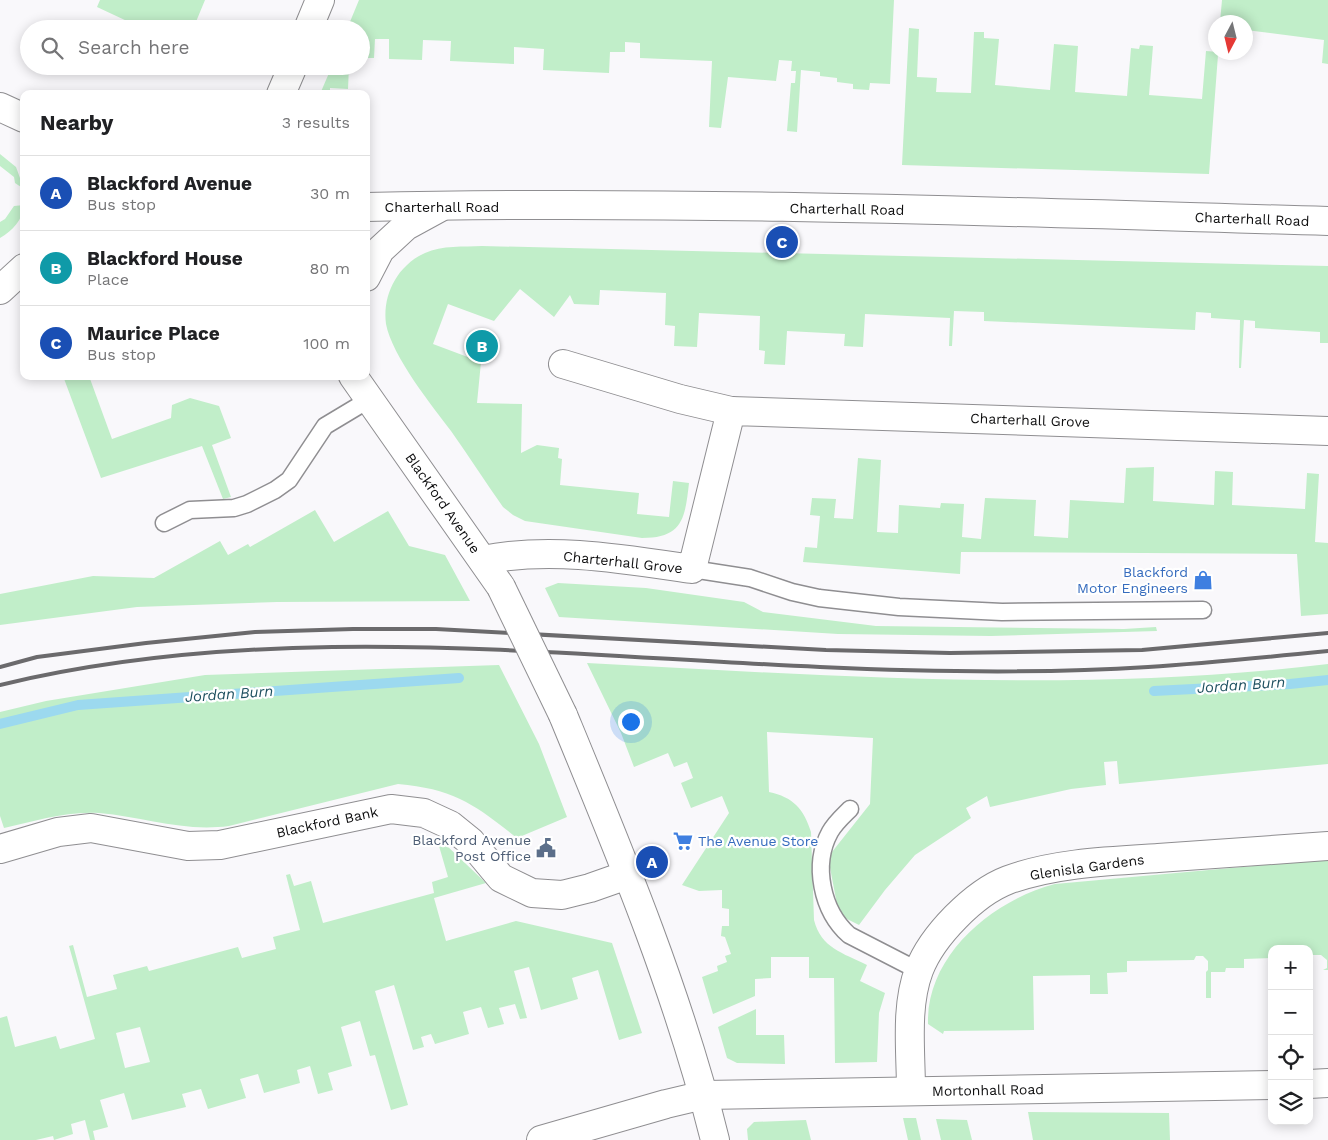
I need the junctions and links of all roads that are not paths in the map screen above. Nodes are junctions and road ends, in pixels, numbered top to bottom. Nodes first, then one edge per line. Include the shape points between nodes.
1 (320, 0) edge
2 (312, 20) edge
3 (289, 75) edge
4 (284, 90) edge
5 (0, 107) edge
6 (20, 116) edge
7 (442, 206) junction
8 (370, 207) edge
9 (1328, 221) edge
10 (370, 269) edge
11 (20, 272) edge
12 (0, 290) edge
13 (20, 291) edge
14 (0, 297) edge
15 (563, 364) dead end
16 (360, 384) edge
17 (731, 411) junction
18 (1328, 431) edge
19 (164, 523) dead end
20 (483, 560) junction
21 (692, 569) junction
22 (1203, 610) dead end
23 (850, 809) dead end
24 (1328, 846) edge
25 (0, 849) edge
26 (627, 875) junction
27 (918, 971) junction
28 (1328, 1083) edge
29 (1313, 1084) edge
30 (1268, 1085) edge
31 (911, 1091) junction
32 (704, 1095) junction
33 (541, 1140) edge
34 (715, 1140) edge

1 - 2 street
3 - 4 street
5 - 6 street
7 - 8 street, Charterhall Road
7 - 9 street, Charterhall Road via 888,209
7 - 10 street via 406,226 380,250
11 - 12 street
13 - 14 street
15 - 17 street, Charterhall Grove
16 - 19 lane via 289,480 275,490 234,508 190,510
16 - 20 street, Blackford Avenue
17 - 18 street, Charterhall Grove
17 - 21 street, Charterhall Grove
20 - 21 street, Charterhall Grove via 512,554 540,554
20 - 26 street, Blackford Avenue, bridge via 501,587 563,715
21 - 22 lane via 750,578 819,598 917,609 1084,613
23 - 27 lane via 830,832 822,857 823,888 831,912 849,935
24 - 27 street, Glenisla Gardens via 1120,861 1053,869 1006,881 947,925 933,942
25 - 26 street, Blackford Bank via 58,832 91,828 188,846 220,845 391,808 424,813 450,825 471,842 501,878 532,893 562,895
26 - 32 street, Blackford Avenue
27 - 31 street, Glenisla Gardens via 912,1008
28 - 29 street
30 - 31 street, Mortonhall Road
31 - 32 street, Mortonhall Road
32 - 33 street, Mortonhall Road
32 - 34 street, Blackford Avenue

